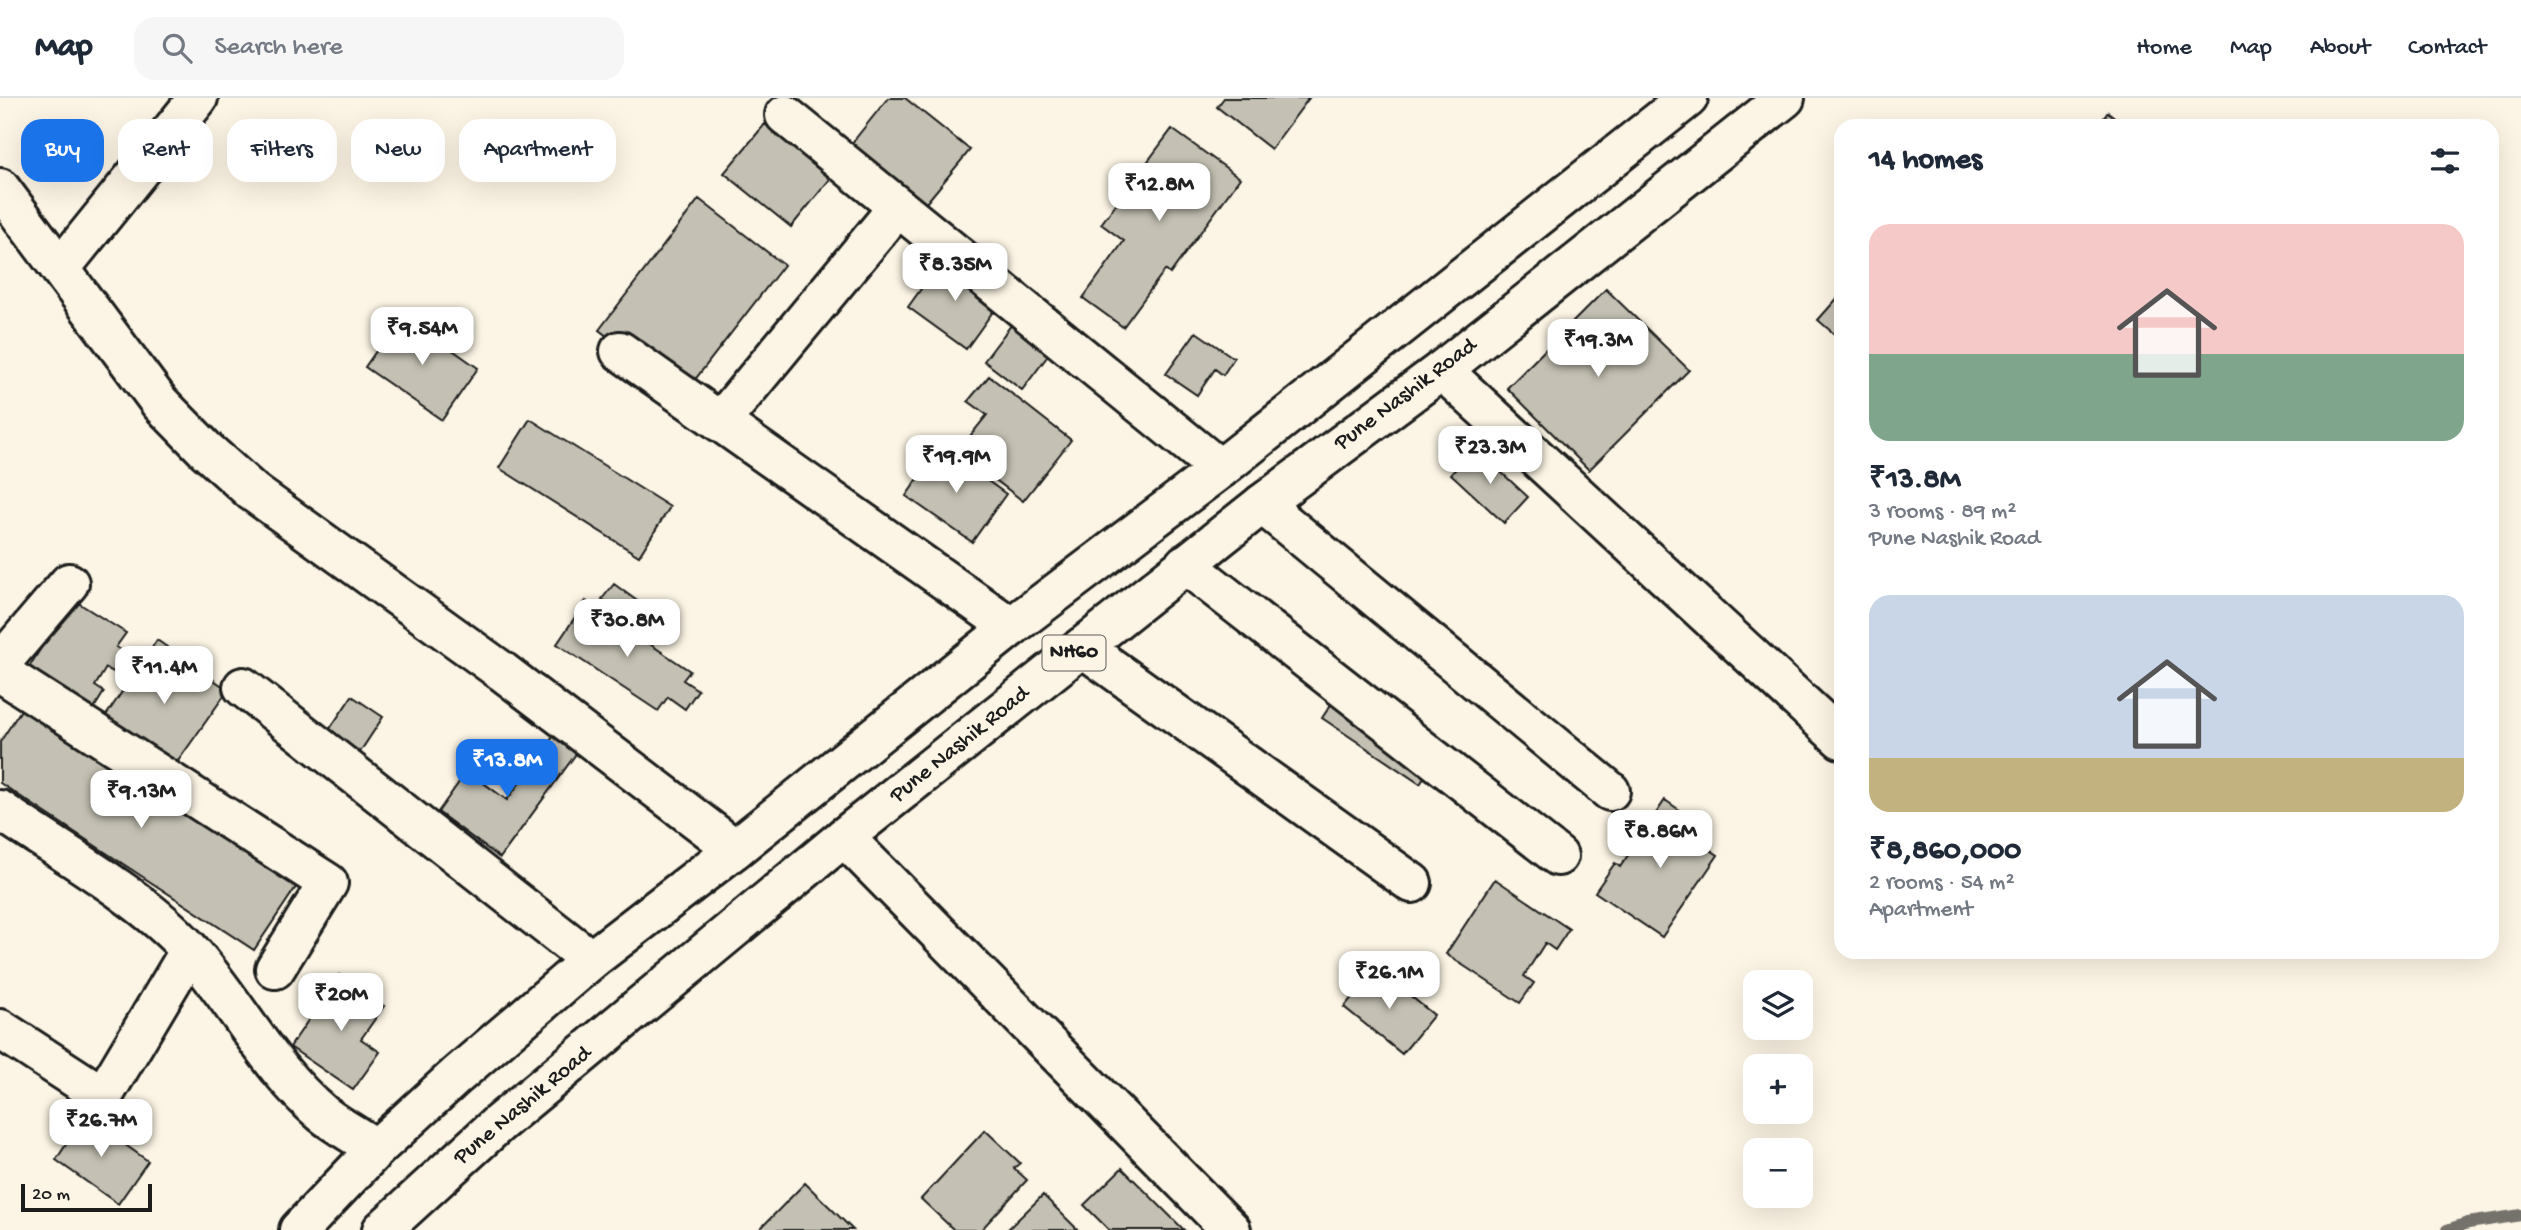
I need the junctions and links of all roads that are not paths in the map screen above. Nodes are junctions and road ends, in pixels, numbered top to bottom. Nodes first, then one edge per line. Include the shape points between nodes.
1 (198, 98) edge
2 (1688, 98) edge
3 (1785, 98) edge
4 (785, 116) dead end
5 (0, 188) edge
6 (898, 207) junction
7 (60, 269) junction
8 (620, 351) dead end
9 (1442, 370) junction
10 (720, 422) junction
11 (1220, 469) junction
12 (1262, 503) junction
13 (1185, 564) junction
14 (69, 583) dead end
15 (1011, 627) junction
16 (1082, 647) junction
17 (0, 664) edge
18 (0, 672) edge
19 (243, 687) dead end
20 (1834, 732) edge
21 (1610, 791) dead end
22 (0, 810) edge
23 (844, 837) junction
24 (735, 849) junction
25 (1558, 856) dead end
26 (1412, 883) dead end
27 (190, 950) junction
28 (591, 960) junction
29 (275, 969) dead end
30 (0, 1029) edge
31 (376, 1149) junction
32 (299, 1230) edge
33 (382, 1230) edge
34 (1231, 1230) edge

1 - 7 main road
2 - 11 main road, NH60
3 - 9 main road, Pune Nashik Road / NH60
4 - 6 main road
5 - 7 main road
6 - 10 main road
6 - 11 main road
7 - 24 main road via 160,403 253,492
8 - 10 main road
9 - 12 main road, Pune Nashik Road / NH60
9 - 20 main road
10 - 15 main road
11 - 15 main road, NH60
12 - 13 main road, Pune Nashik Road / NH60
12 - 21 main road
13 - 16 main road, Pune Nashik Road / NH60
13 - 25 main road
14 - 17 main road
15 - 24 main road, NH60
16 - 23 main road, Pune Nashik Road / NH60
16 - 26 main road
18 - 29 main road via 328,883
19 - 28 main road
22 - 27 main road via 134,901
23 - 33 main road, Pune Nashik Road / NH60 via 498,1124
23 - 34 main road
24 - 28 main road, NH60
27 - 30 main road via 103,1096
27 - 31 main road via 287,1077 323,1114
28 - 31 main road, NH60
31 - 32 main road, NH60

